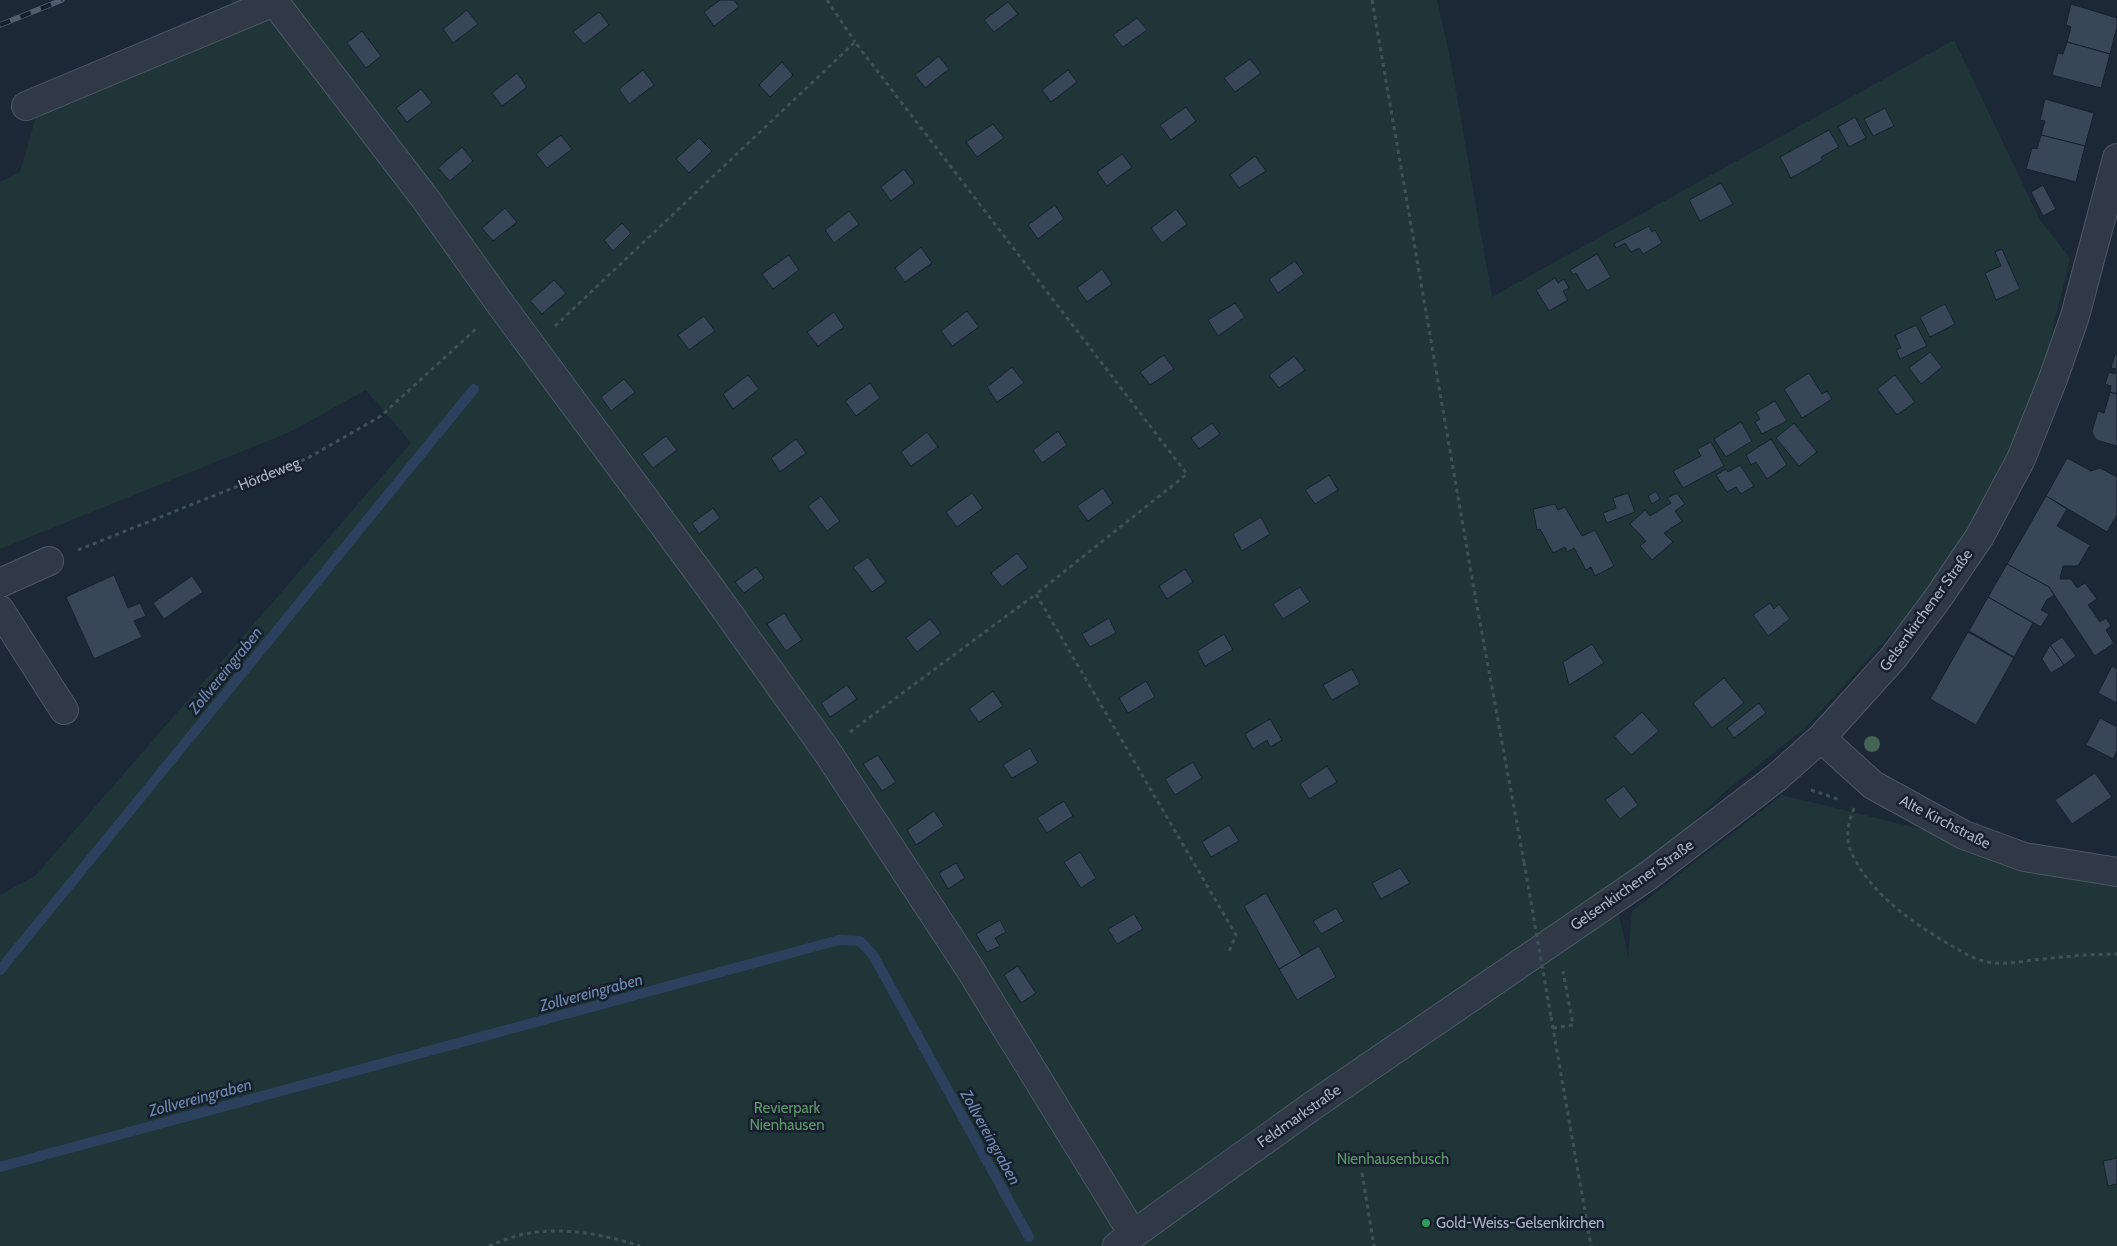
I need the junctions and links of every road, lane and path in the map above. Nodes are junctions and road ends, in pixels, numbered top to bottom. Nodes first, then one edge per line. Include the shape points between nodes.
1 (827, 0) edge
2 (1372, 0) edge
3 (273, 1) edge
4 (855, 42) junction
5 (26, 106) dead end
6 (2117, 158) edge
7 (501, 305) junction
8 (533, 347) junction
9 (49, 561) joint
10 (0, 582) edge
11 (1036, 594) junction
12 (0, 610) edge
13 (64, 710) dead end
14 (1821, 738) junction
15 (826, 750) junction
16 (1776, 778) junction
17 (1846, 802) dead end
18 (1855, 805) dead end
19 (2117, 872) edge
20 (1228, 954) dead end
21 (2117, 954) edge
22 (1564, 974) dead end
23 (1483, 987) joint
24 (1553, 1028) junction
25 (1362, 1173) dead end
26 (1125, 1240) edge
27 (489, 1246) edge
28 (640, 1246) edge
29 (1374, 1246) edge
30 (1591, 1246) edge

1 - 4 path
2 - 24 path, bridge
3 - 5 street
3 - 7 street via 424,196
4 - 8 path
4 - 11 path via 1187,474
6 - 14 street, Gelsenkirchener Straße via 2075,316 2021,459 1980,536 1938,598 1894,657
7 - 8 street
7 - 9 path, Hördeweg via 381,416 308,458
8 - 15 street
9 - 10 street
11 - 15 path
11 - 20 path via 1236,935
12 - 13 street
14 - 16 street, Gelsenkirchener Straße
14 - 19 street, Alte Kirchstraße via 1874,785 1964,835 2024,857
15 - 26 street via 968,966
16 - 17 path
16 - 23 street, Gelsenkirchener Straße via 1648,876
18 - 21 path via 1848,835 1850,848 1860,866 1901,912 1928,932 1973,957 1997,964
22 - 24 path via 1572,1025
23 - 26 street, Feldmarkstraße
24 - 30 path
25 - 29 path
27 - 28 path via 529,1233 566,1231

